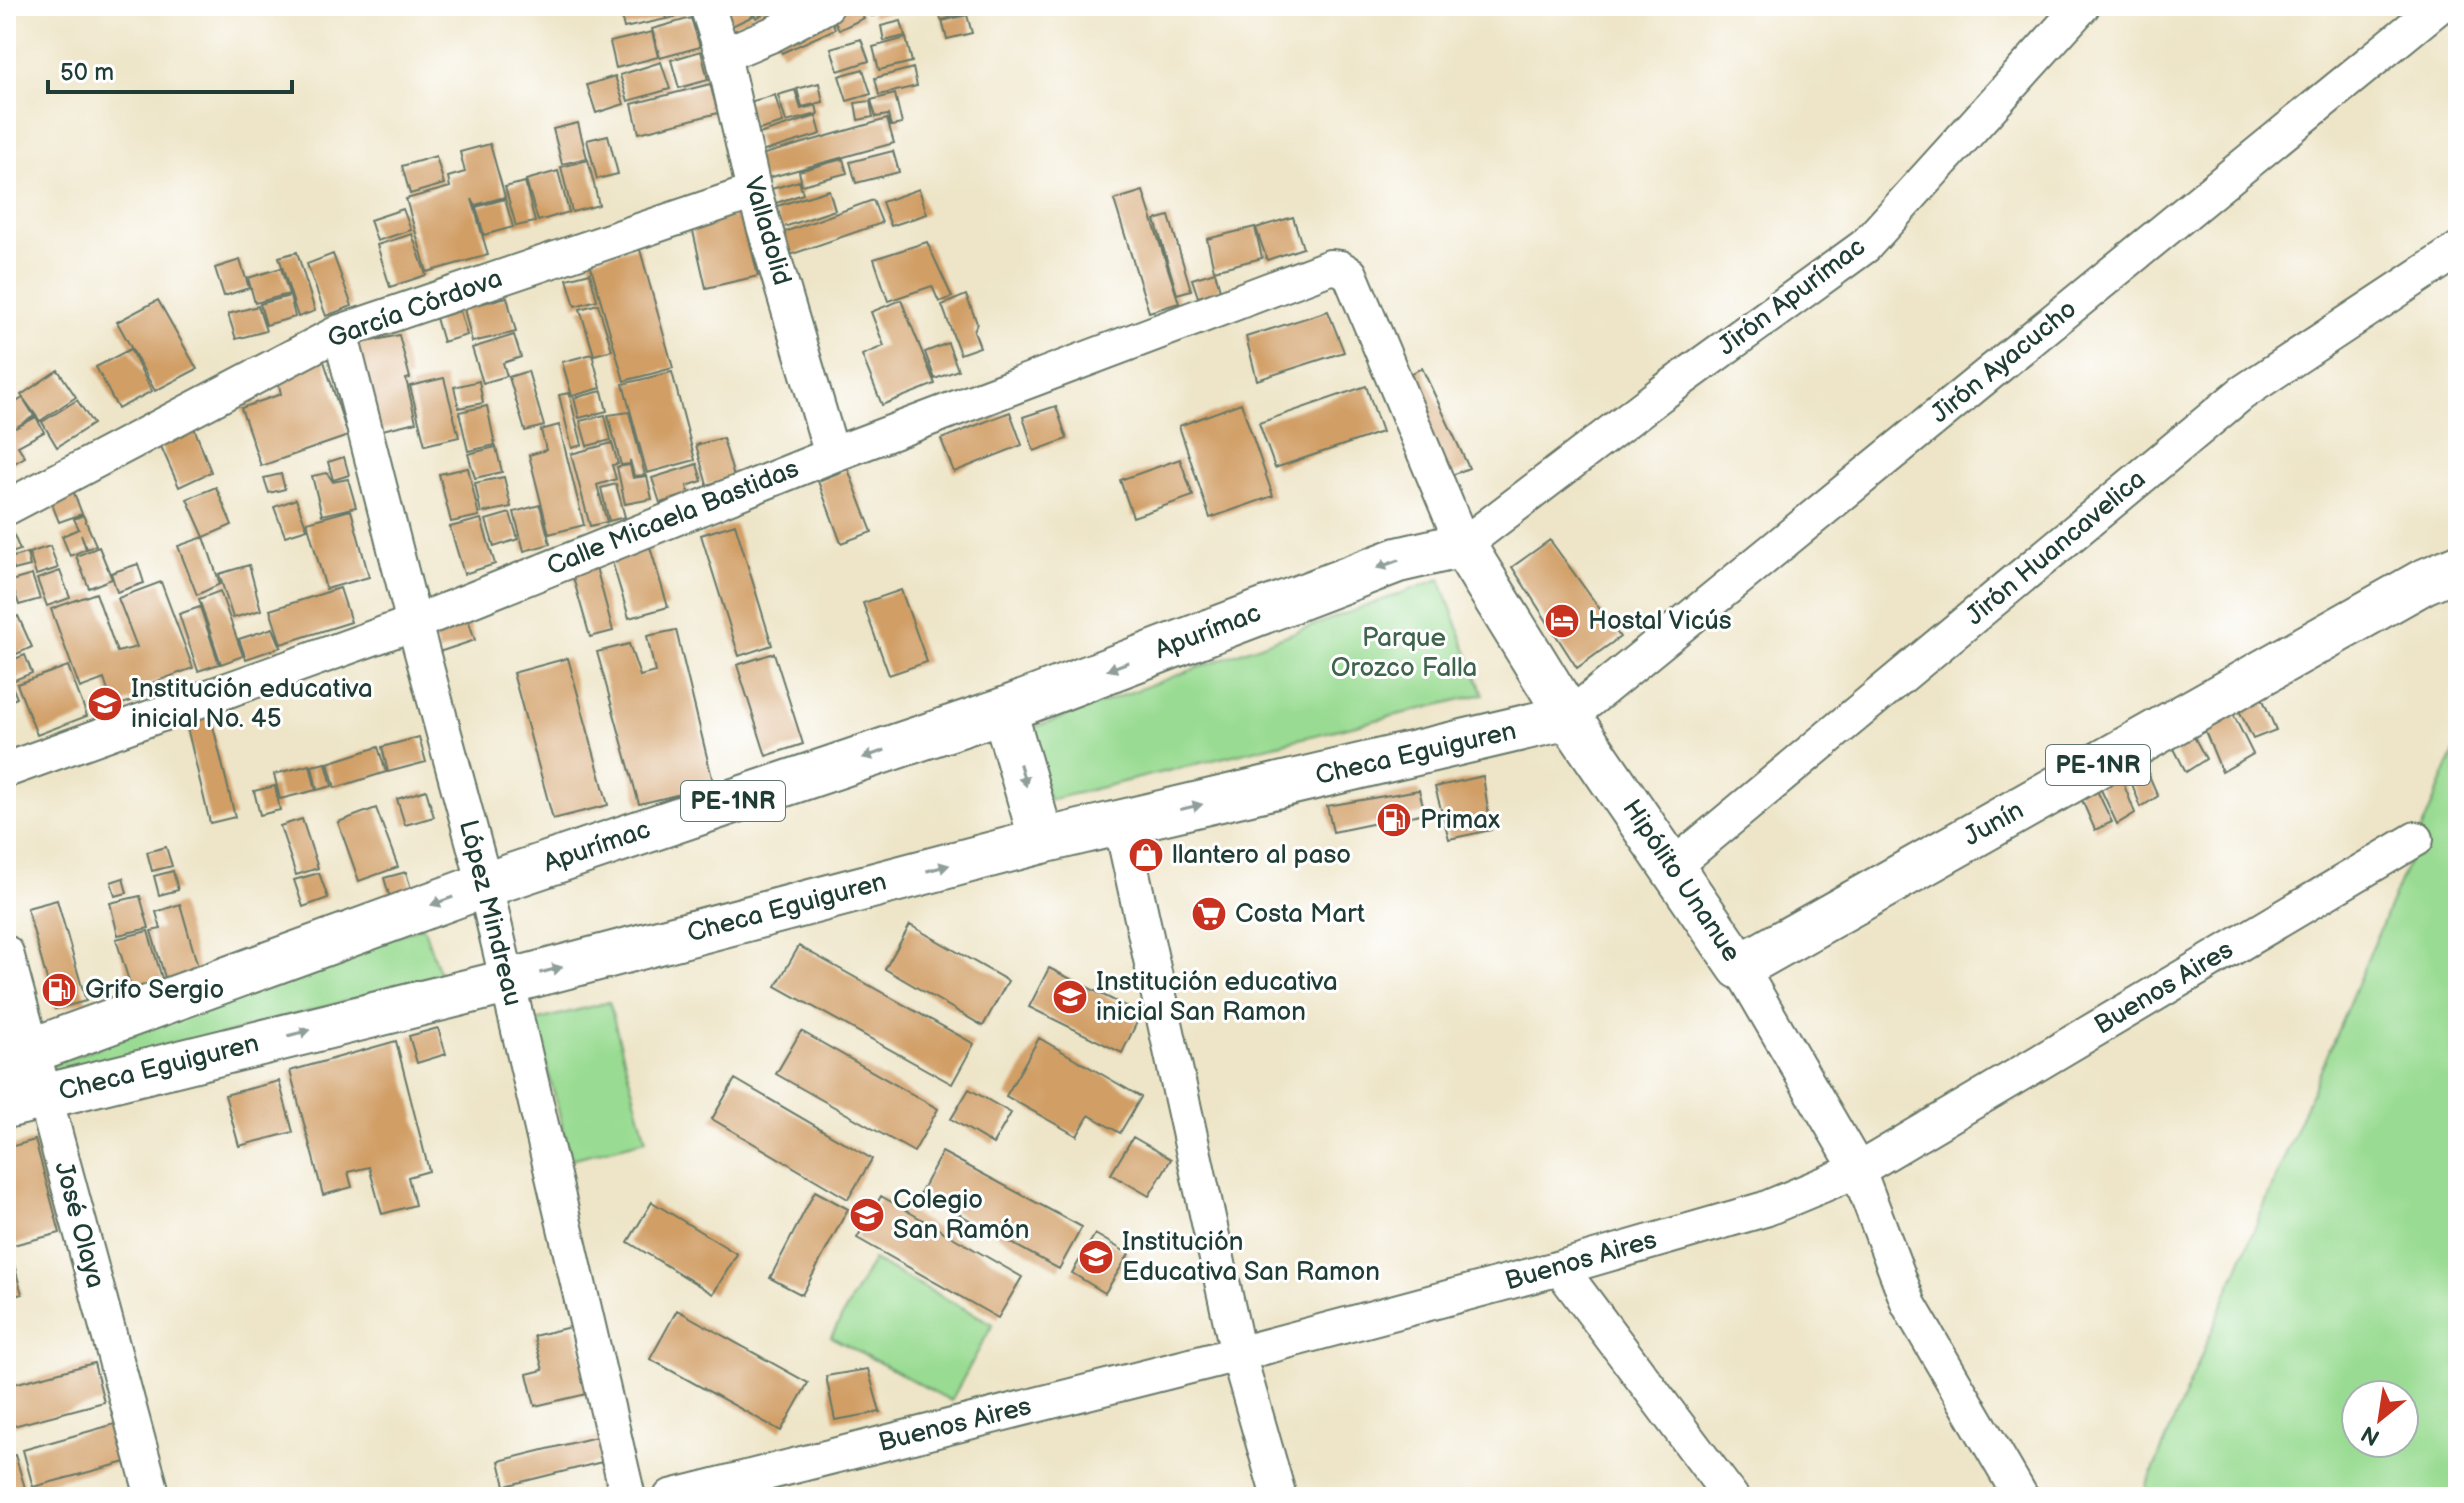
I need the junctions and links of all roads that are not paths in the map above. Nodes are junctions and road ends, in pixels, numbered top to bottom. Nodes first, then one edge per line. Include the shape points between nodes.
1 (707, 6) edge
2 (826, 6) edge
3 (2439, 6) edge
4 (2079, 7) edge
5 (723, 55) junction
6 (754, 192) junction
7 (2458, 250) edge
8 (1340, 268) joint
9 (340, 332) junction
10 (832, 455) junction
11 (6, 508) edge
12 (1463, 545) junction
13 (2458, 567) edge
14 (414, 623) junction
15 (1004, 710) junction
16 (1569, 717) junction
17 (6, 770) edge
18 (1121, 823) junction
19 (2416, 839) dead end
20 (1042, 841) junction
21 (1671, 868) junction
22 (485, 885) junction
23 (6, 953) edge
24 (1740, 967) junction
25 (507, 982) junction
26 (19, 1057) edge
27 (25, 1102) edge
28 (1858, 1170) junction
29 (1560, 1268) junction
30 (1238, 1354) junction
31 (153, 1497) edge
32 (628, 1497) edge
33 (671, 1497) edge
34 (1279, 1497) edge
35 (1731, 1497) edge
36 (2021, 1497) edge

1 - 5 street, Valladolid
2 - 5 street
3 - 16 street, Jirón Ayacucho
4 - 12 street, Jirón Apurímac via 1865,246
5 - 6 street, Valladolid
6 - 9 street, García Córdova
6 - 10 street, Valladolid
7 - 21 street, Jirón Huancavelica via 2242,393
8 - 10 street, Calle Micaela Bastidas via 1330,267
8 - 12 street, Hipólito Unanue via 1350,274
9 - 11 street, García Córdova
9 - 14 street, López Mindreau
10 - 14 street, Calle Micaela Bastidas
12 -> 15 main road, Apurímac / PE-1NR via 1398,560
12 - 16 main road, Hipólito Unanue
13 - 24 main road, Junín / PE-1NR
14 - 17 street, Calle Micaela Bastidas
14 - 22 street, López Mindreau
15 -> 20 main road
15 -> 22 main road, Apurímac / PE-1NR
18 -> 16 main road, Checa Eguiguren
16 - 21 main road, Hipólito Unanue
18 - 20 main road, Checa Eguiguren
18 - 30 street
19 - 28 street, Buenos Aires
25 -> 20 main road, Checa Eguiguren
21 - 24 main road, Hipólito Unanue
22 - 25 street, López Mindreau
22 -> 26 main road, Apurímac / PE-1NR
23 - 26 street, José Olaya
24 - 28 street, Hipólito Unanue
27 -> 25 main road, Checa Eguiguren
25 - 32 street, López Mindreau
26 - 27 street, José Olaya
27 - 31 street, José Olaya
28 - 29 street, Buenos Aires via 1765,1209
28 - 36 street, Hipólito Unanue via 1909,1305
29 - 30 street, Buenos Aires
29 - 35 street
30 - 33 street, Buenos Aires
30 - 34 street

